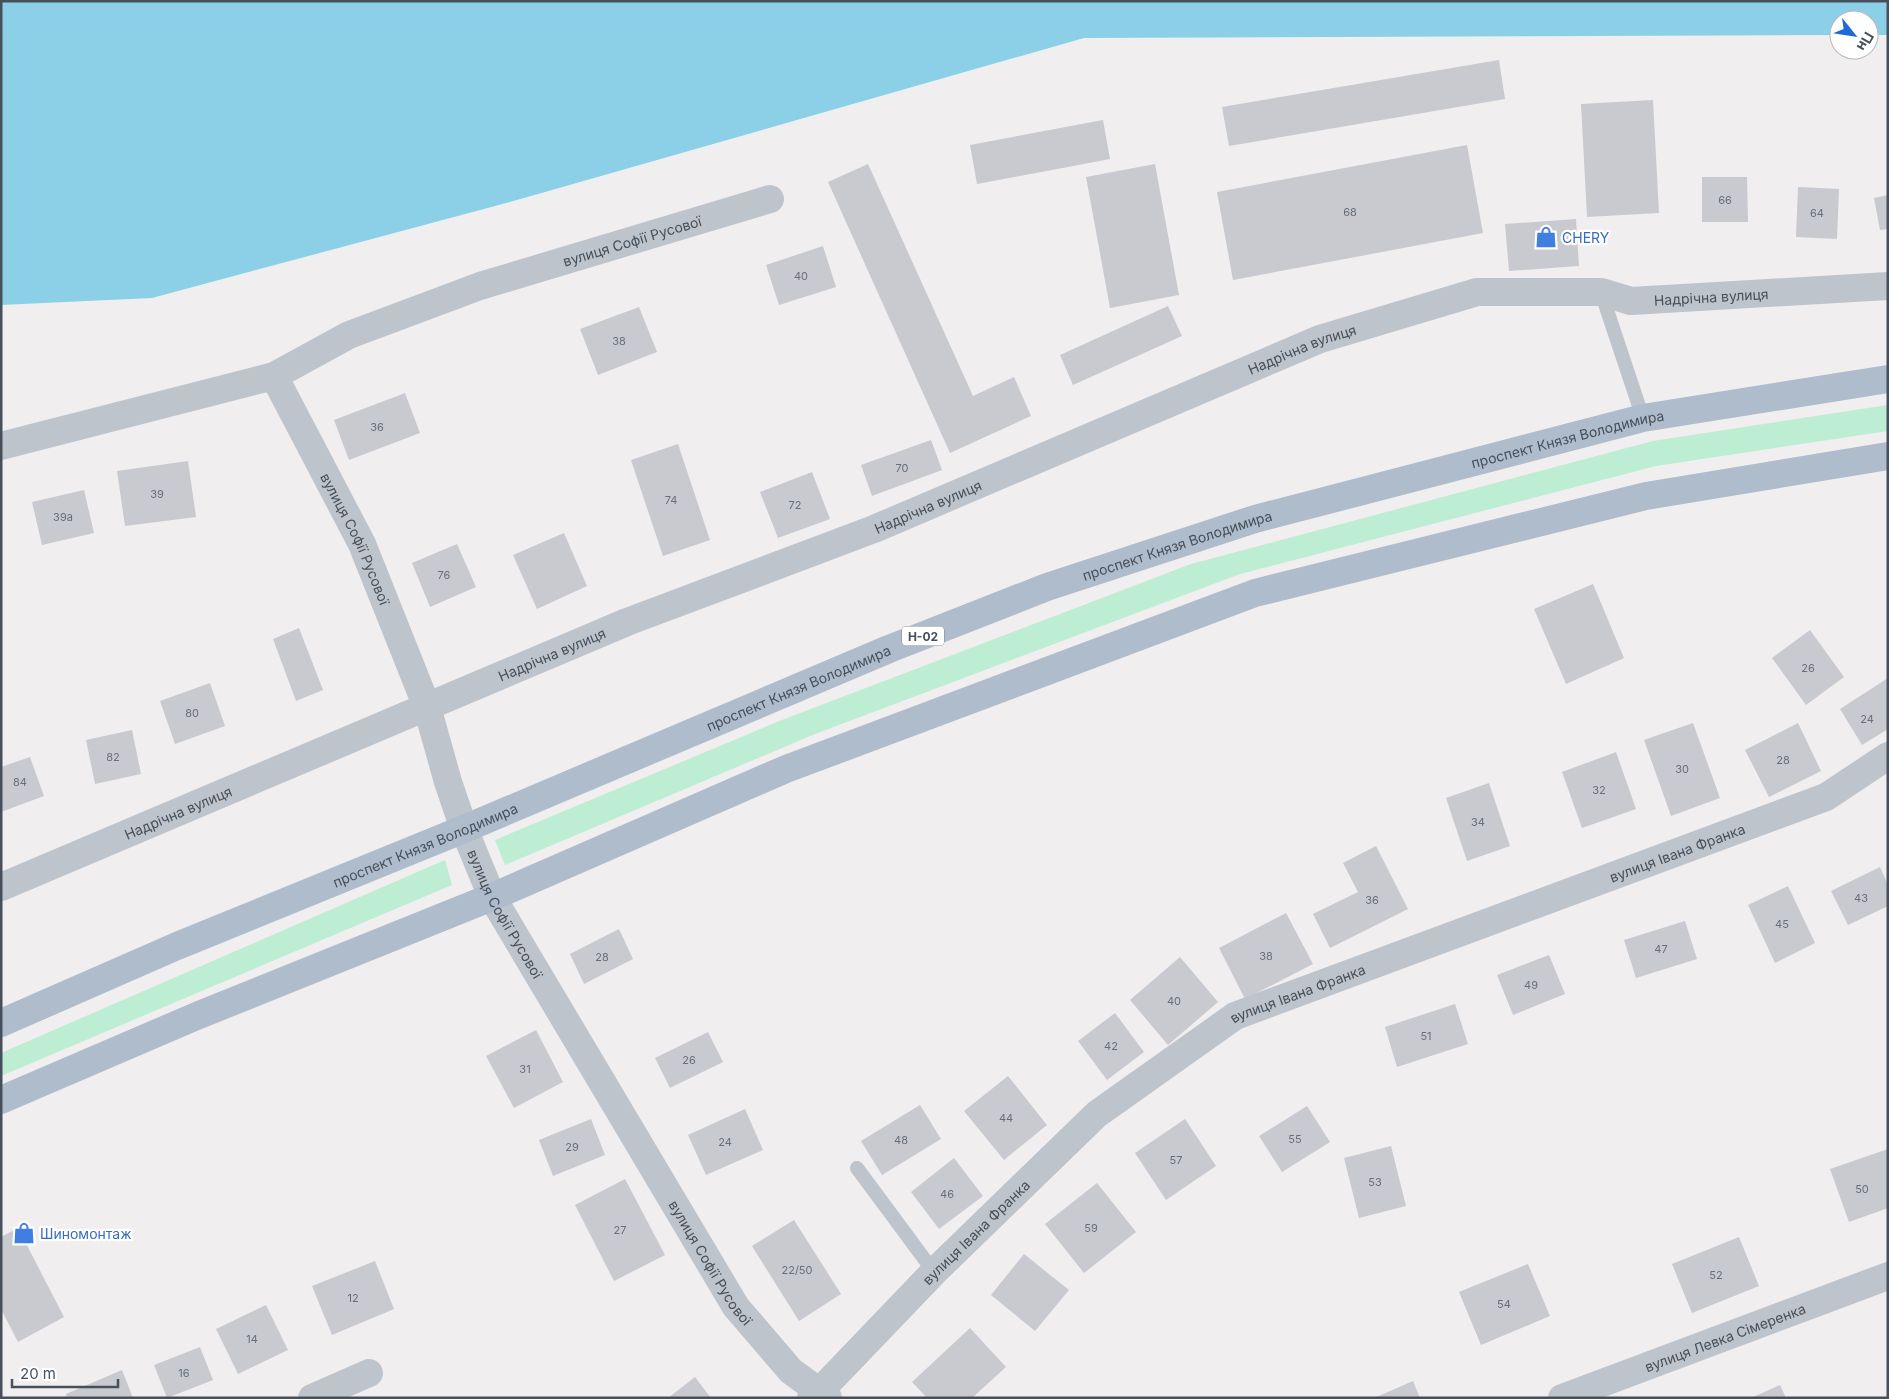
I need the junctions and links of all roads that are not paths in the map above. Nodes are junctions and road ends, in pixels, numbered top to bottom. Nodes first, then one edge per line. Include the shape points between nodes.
1 (770, 199) dead end
2 (1888, 286) edge
3 (1601, 292) junction
4 (274, 376) junction
5 (1888, 379) edge
6 (1643, 418) junction
7 (1, 446) edge
8 (1888, 456) edge
9 (426, 707) junction
10 (1888, 756) edge
11 (464, 829) junction
12 (1, 887) edge
13 (492, 897) junction
14 (1, 1023) edge
15 (1, 1100) edge
16 (856, 1168) dead end
17 (934, 1272) junction
18 (1888, 1276) edge
19 (369, 1373) dead end
20 (819, 1396) edge
21 (312, 1398) edge
22 (1562, 1398) edge

1 - 4 street, вулиця Софії Русової via 480,286 349,334
2 - 3 street, Надрічна вулиця via 1631,301
3 - 6 lane
3 - 9 street, Надрічна вулиця via 1477,292 1320,339 874,529 627,622
4 - 7 street, вулиця Софії Русової
4 - 9 street, вулиця Софії Русової via 362,544
5 - 6 main road, проспект Князя Володимира / Н-02
6 - 11 main road, проспект Князя Володимира / Н-02 via 1255,519 1047,587 889,649
8 - 13 main road via 1646,496 1255,593 786,769
9 - 11 street, вулиця Софії Русової
9 - 12 street, Надрічна вулиця
10 - 17 street, вулиця Івана Франка via 1826,797 1235,1016 1097,1114
11 - 13 street, вулиця Софії Русової
11 - 14 main road, проспект Князя Володимира / Н-02 via 177,946
13 - 15 main road via 199,1015
13 - 20 street, вулиця Софії Русової via 736,1307 791,1371
16 - 17 lane
17 - 20 street, вулиця Івана Франка
18 - 22 street, вулиця Левка Сімеренка
19 - 21 street

